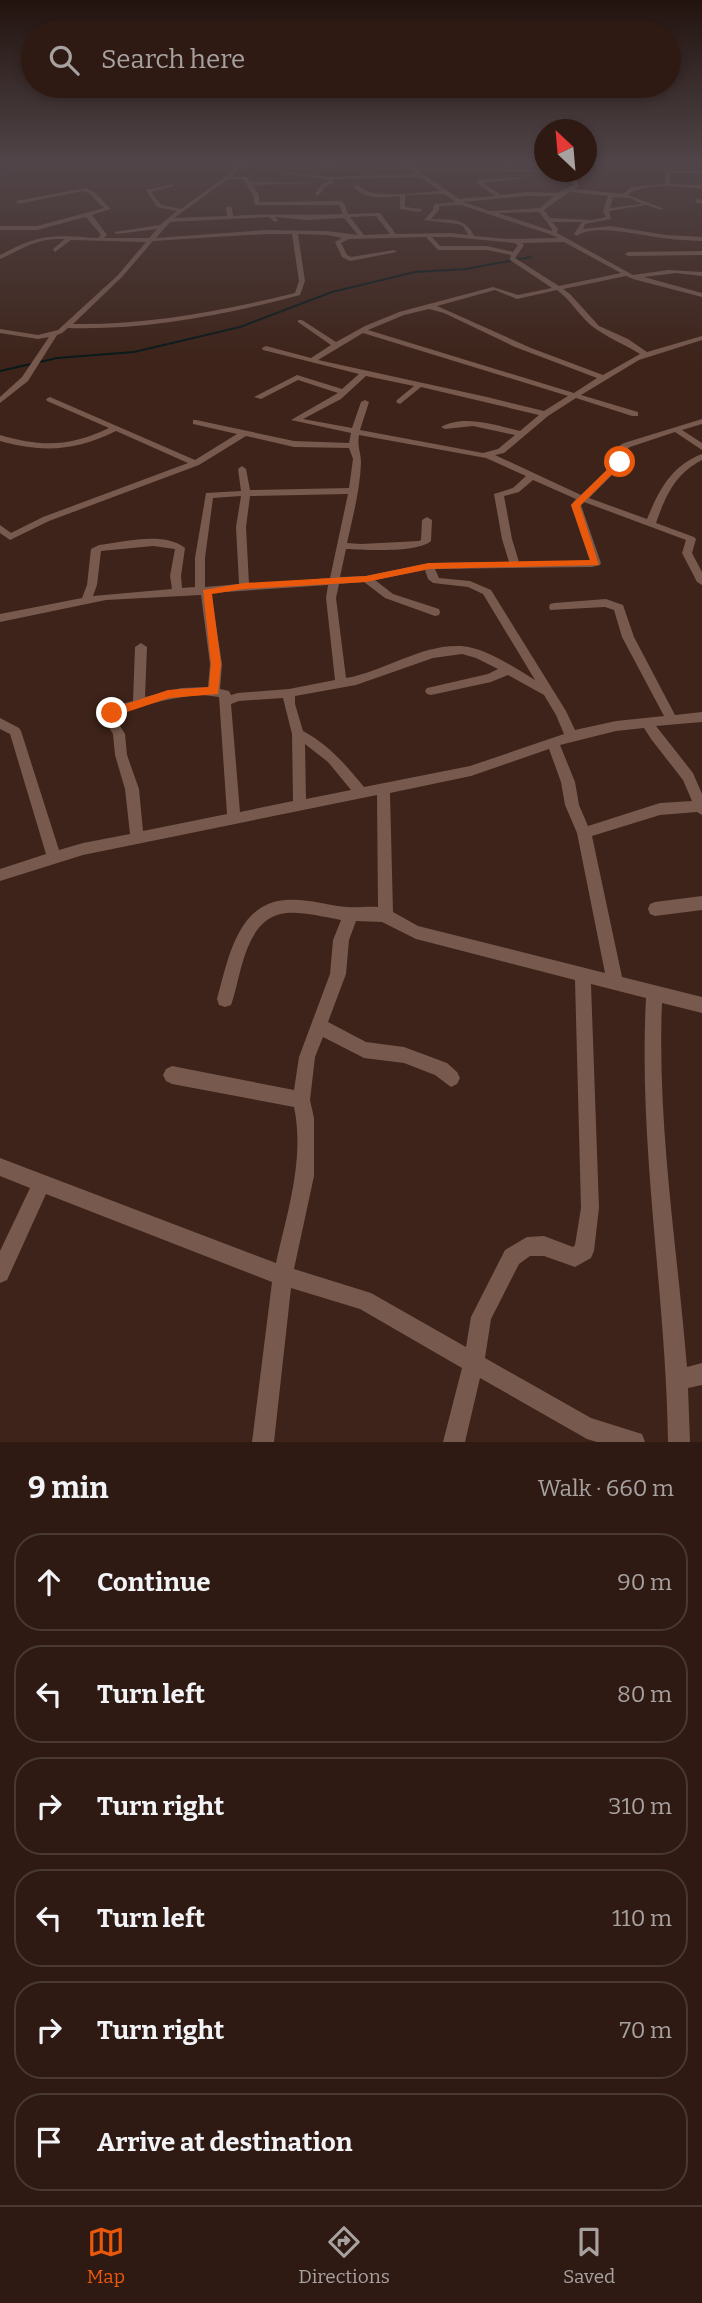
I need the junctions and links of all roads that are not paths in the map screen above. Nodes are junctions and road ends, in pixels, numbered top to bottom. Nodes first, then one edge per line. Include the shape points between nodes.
1 (101, 229) edge
2 (141, 229) edge
3 (159, 229) edge
4 (357, 229) edge
5 (390, 229) edge
6 (469, 229) edge
7 (532, 229) edge
8 (555, 229) edge
9 (596, 229) edge
10 (618, 229) edge
11 (578, 231) joint
12 (697, 231) dead end
13 (117, 232) dead end
14 (282, 232) joint
15 (295, 232) junction
16 (428, 236) junction
17 (348, 237) junction
18 (363, 237) junction
19 (395, 237) junction
20 (472, 237) junction
21 (553, 237) junction
22 (69, 239) junction
23 (151, 239) junction
24 (701, 239) edge
25 (99, 240) junction
26 (566, 240) junction
27 (516, 241) junction
28 (438, 248) junction
29 (55, 250) dead end
30 (394, 252) dead end
31 (673, 253) junction
32 (702, 253) edge
33 (628, 254) dead end
34 (0, 257) edge
35 (439, 257) dead end
36 (514, 258) junction
37 (684, 270) junction
38 (625, 274) junction
39 (702, 274) edge
40 (635, 278) junction
41 (556, 287) junction
42 (702, 295) edge
43 (431, 306) junction
44 (300, 321) dead end
45 (66, 326) junction
46 (0, 331) edge
47 (363, 331) junction
48 (55, 333) junction
49 (702, 338) edge
50 (336, 345) junction
51 (266, 348) dead end
52 (644, 354) junction
53 (312, 361) junction
54 (363, 375) junction
55 (603, 378) junction
56 (420, 384) junction
57 (342, 392) junction
58 (575, 394) junction
59 (258, 397) dead end
60 (50, 400) dead end
61 (0, 401) edge
62 (365, 402) dead end
63 (400, 402) dead end
64 (545, 414) junction
65 (635, 414) dead end
66 (702, 421) edge
67 (196, 422) dead end
68 (445, 427) dead end
69 (113, 429) junction
70 (675, 429) junction
71 (355, 431) junction
72 (244, 433) junction
73 (522, 434) junction
74 (0, 438) edge
75 (353, 446) junction
76 (702, 447) edge
77 (489, 456) junction
78 (702, 457) edge
79 (195, 463) junction
80 (242, 468) dead end
81 (532, 476) junction
82 (354, 491) junction
83 (246, 493) junction
84 (581, 498) junction
85 (427, 520) dead end
86 (650, 525) junction
87 (0, 528) edge
88 (10, 537) junction
89 (696, 537) edge
90 (0, 544) edge
91 (341, 545) junction
92 (429, 566) junction
93 (516, 566) junction
94 (366, 579) junction
95 (333, 581) junction
96 (702, 582) edge
97 (244, 586) junction
98 (203, 592) junction
99 (178, 593) junction
100 (86, 601) junction
101 (554, 607) dead end
102 (435, 612) dead end
103 (0, 618) edge
104 (141, 647) dead end
105 (507, 670) junction
106 (341, 683) junction
107 (214, 691) junction
108 (431, 691) dead end
109 (289, 693) junction
110 (548, 693) junction
111 (225, 702) junction
112 (139, 704) junction
113 (702, 717) edge
114 (671, 719) junction
115 (648, 722) junction
116 (0, 723) edge
117 (298, 734) junction
118 (571, 736) junction
119 (553, 741) junction
120 (383, 790) junction
121 (360, 792) junction
122 (300, 806) junction
123 (701, 807) edge
124 (234, 819) junction
125 (584, 833) junction
126 (137, 838) junction
127 (54, 856) junction
128 (0, 875) edge
129 (702, 903) edge
130 (655, 909) dead end
131 (351, 914) junction
132 (386, 916) junction
133 (583, 976) junction
134 (615, 984) junction
135 (654, 993) junction
136 (225, 999) dead end
137 (702, 1005) edge
138 (318, 1026) junction
139 (172, 1075) dead end
140 (451, 1078) dead end
141 (301, 1100) junction
142 (0, 1167) edge
143 (42, 1183) junction
144 (0, 1273) edge
145 (283, 1276) junction
146 (473, 1365) junction
147 (702, 1374) edge
148 (679, 1380) junction
149 (263, 1442) edge
150 (454, 1442) edge
151 (634, 1442) edge
152 (679, 1442) edge

1 - 25 street via 104,234
2 - 13 street
3 - 23 street
4 - 18 street
5 - 19 street
6 - 20 street
7 - 21 street
8 - 21 street
9 - 11 street
10 - 24 street
11 - 26 street
12 - 24 street
14 - 15 street
14 - 23 street
15 - 17 street
15 - 45 street via 301,263 298,294 181,319
16 - 19 street
16 - 20 street
16 - 28 street
17 - 18 street
17 - 30 street via 338,242 350,259
18 - 19 street
20 - 27 street
21 - 26 street
21 - 27 street
22 - 25 street
22 - 29 street
22 - 34 street via 35,240
23 - 25 street
23 - 45 street via 115,281
26 - 38 street
27 - 36 street via 521,245
28 - 35 street
28 - 36 street via 487,248
31 - 32 street
31 - 33 street
31 - 37 street via 677,267
36 - 41 street
37 - 39 street
37 - 40 street
38 - 40 street
38 - 41 street
40 - 42 street
41 - 43 street via 517,297 495,288
41 - 52 street via 597,327
43 - 47 street
43 - 55 street
44 - 50 street
45 - 48 street
46 - 48 street via 38,337
47 - 50 street
47 - 58 street
48 - 61 street via 25,379
49 - 52 street
50 - 53 street
51 - 53 street
52 - 55 street
53 - 54 street
54 - 56 street
54 - 57 street
55 - 58 street
56 - 63 street
56 - 64 street
57 - 59 street via 297,377
57 - 71 street via 295,421
58 - 64 street
58 - 65 street
60 - 69 street
62 - 71 street
64 - 73 street
66 - 70 street
67 - 72 street
68 - 73 street via 467,423
69 - 74 street via 70,447
69 - 79 street
70 - 76 street
70 - 84 street via 617,451 620,462
71 - 75 street
71 - 77 street
72 - 75 street via 294,444
72 - 79 street
73 - 77 street
75 - 82 street via 357,460
77 - 81 street
78 - 86 street via 682,466 666,484
79 - 88 street via 55,515
80 - 83 street
81 - 84 street
81 - 93 street via 516,490 499,494 505,541
82 - 83 street
82 - 91 street
83 - 97 street via 241,527
83 - 98 street via 209,495 200,558
84 - 86 street
84 - 93 street via 576,505 596,563
85 - 91 street via 426,541 421,544
86 - 89 street
87 - 88 street
88 - 90 street
89 - 96 street via 687,553
91 - 95 street
92 - 93 street
92 - 94 street
92 - 110 street via 437,581 470,584 486,592
94 - 95 street
94 - 102 street via 389,596
95 - 97 street
95 - 106 street via 330,611
97 - 98 street
98 - 99 street
98 - 107 street via 216,664
99 - 100 street
99 - 100 street via 175,577 180,548 154,543 96,549
100 - 103 street
101 - 114 street via 606,603 619,608 628,637
104 - 112 street
105 - 106 street via 461,650
105 - 108 street
105 - 110 street
106 - 109 street
107 - 111 street via 225,694
107 - 112 street via 168,694
109 - 111 street
109 - 117 street
110 - 118 street
111 - 124 street
112 - 126 street via 117,709 109,718 120,734
113 - 114 street
114 - 115 street
115 - 118 street
115 - 123 street via 688,777
116 - 127 street via 15,731
117 - 121 street via 330,754
117 - 122 street
118 - 119 street
119 - 120 street via 471,771
119 - 125 street
120 - 121 street
120 - 132 street
121 - 122 street
122 - 124 street
123 - 125 street via 660,809
124 - 126 street
125 - 134 street
126 - 127 street
127 - 128 street
129 - 130 street
131 - 132 street
131 - 136 street via 308,907 275,908 261,915 251,925
131 - 138 street via 341,940 338,974
132 - 133 street via 416,932
133 - 134 street
133 - 146 street via 590,1208 584,1251 575,1257 544,1246 527,1247 512,1257 481,1317
134 - 135 street
135 - 137 street
135 - 148 street via 652,1094
138 - 140 street via 364,1050 404,1055
138 - 141 street via 307,1056
139 - 141 street
141 - 145 street via 305,1176
142 - 143 street
143 - 144 street
143 - 145 street
145 - 146 street via 364,1300
145 - 149 street
146 - 150 street
146 - 151 street via 587,1428
147 - 148 street
148 - 152 street

